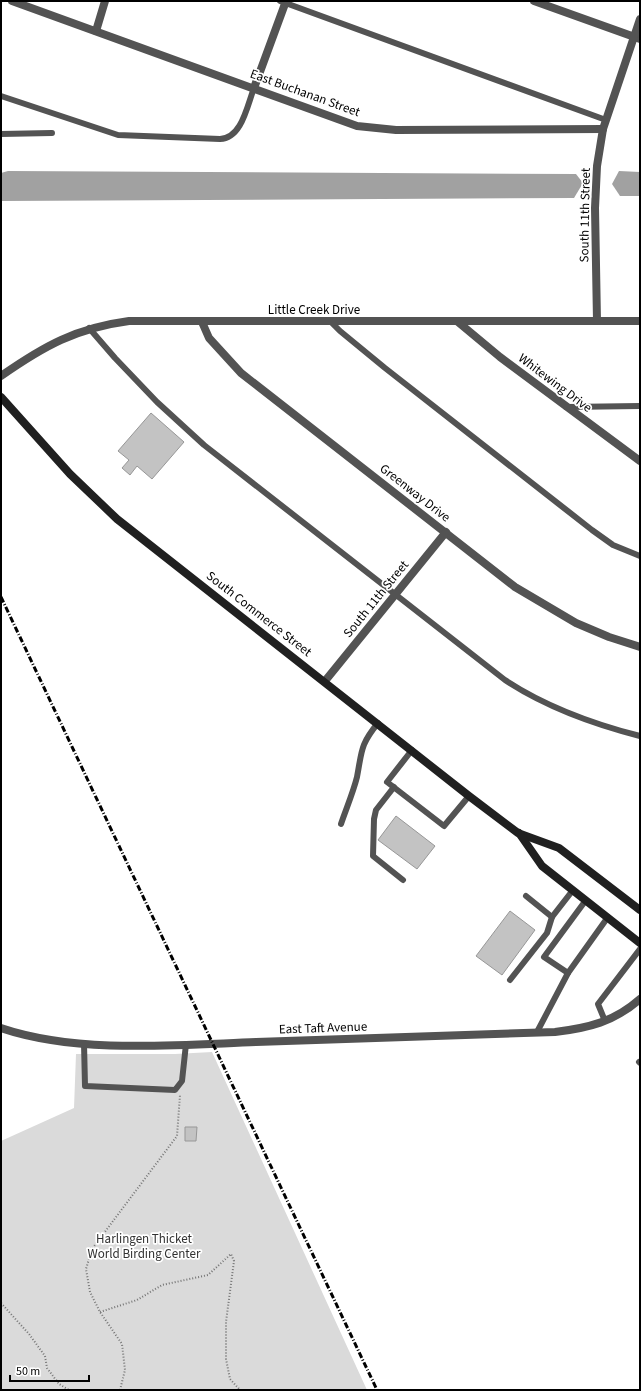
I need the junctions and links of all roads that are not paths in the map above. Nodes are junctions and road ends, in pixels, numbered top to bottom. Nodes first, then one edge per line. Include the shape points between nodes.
1 (12, 1) edge
2 (105, 1) edge
3 (534, 1) edge
4 (284, 2) edge
5 (640, 20) edge
6 (96, 31) junction
7 (637, 38) edge
8 (254, 88) junction
9 (1, 96) edge
10 (606, 120) junction
11 (603, 129) junction
12 (52, 133) dead end
13 (1, 134) edge
14 (597, 321) junction
15 (640, 321) edge
16 (202, 322) junction
17 (331, 322) junction
18 (458, 322) junction
19 (90, 328) junction
20 (1, 376) edge
21 (1, 397) edge
22 (640, 406) edge
23 (566, 407) junction
24 (640, 461) edge
25 (446, 532) junction
26 (640, 556) edge
27 (395, 594) junction
28 (640, 647) edge
29 (325, 681) junction
30 (378, 723) junction
31 (640, 736) edge
32 (412, 750) junction
33 (394, 787) junction
34 (469, 796) junction
35 (341, 824) dead end
36 (518, 833) junction
37 (403, 880) dead end
38 (573, 890) junction
39 (526, 896) dead end
40 (586, 900) junction
41 (640, 910) edge
42 (552, 917) junction
43 (608, 917) junction
44 (640, 943) edge
45 (640, 950) edge
46 (568, 973) junction
47 (510, 980) dead end
48 (640, 999) edge
49 (604, 1021) junction
50 (1, 1028) edge
51 (537, 1032) junction
52 (84, 1043) junction
53 (186, 1044) junction

1 - 6 street, East Buchanan Street
2 - 6 street
3 - 7 street
4 - 8 street
4 - 10 lane
5 - 7 street, South 11th Street
6 - 8 street, East Buchanan Street
7 - 10 street, South 11th Street
8 - 9 lane via 236,133 227,139 118,135
8 - 11 street, East Buchanan Street via 357,126 396,130
10 - 11 street, South 11th Street
11 - 14 street, South 11th Street via 595,188
12 - 13 lane
14 - 15 street, Little Creek Drive
14 - 18 street, Little Creek Drive
16 - 17 street, Little Creek Drive
16 - 19 street, Little Creek Drive via 129,321
16 - 25 street, Greenway Drive via 209,338 241,373
17 - 18 street, Little Creek Drive
17 - 26 lane via 385,368 592,530 613,545
18 - 23 street, Whitewing Drive
19 - 20 street, Little Creek Drive via 64,337
19 - 27 lane via 157,402 204,445
21 - 29 main road, South Commerce Street via 70,474 117,519
22 - 23 lane
23 - 24 street, Whitewing Drive
25 - 27 street, South 11th Street
25 - 28 street, Greenway Drive via 544,606 576,623
27 - 29 street, South 11th Street
27 - 31 lane via 522,691 587,720
29 - 30 main road, South Commerce Street
30 - 32 main road, South Commerce Street
30 - 35 lane via 367,736 360,752 357,778
32 - 33 lane via 387,782
32 - 34 main road, South Commerce Street
33 - 34 lane via 444,826
33 - 37 lane via 376,810 373,856
34 - 36 main road, South Commerce Street
36 - 38 main road, South Commerce Street via 542,866
36 - 41 main road, South Commerce Street via 559,848
38 - 40 main road, South Commerce Street
38 - 42 lane
39 - 42 lane
40 - 43 main road, South Commerce Street
40 - 46 lane via 544,957
42 - 47 lane via 548,933
43 - 44 main road, South Commerce Street
43 - 46 lane
45 - 49 lane via 598,1004
46 - 51 lane
48 - 49 street, East Taft Avenue via 620,1014
49 - 51 street, East Taft Avenue via 583,1029
50 - 52 street, East Taft Avenue via 48,1039
51 - 53 street, East Taft Avenue
52 - 53 street, East Taft Avenue
52 - 53 lane via 85,1086 175,1090 182,1081

